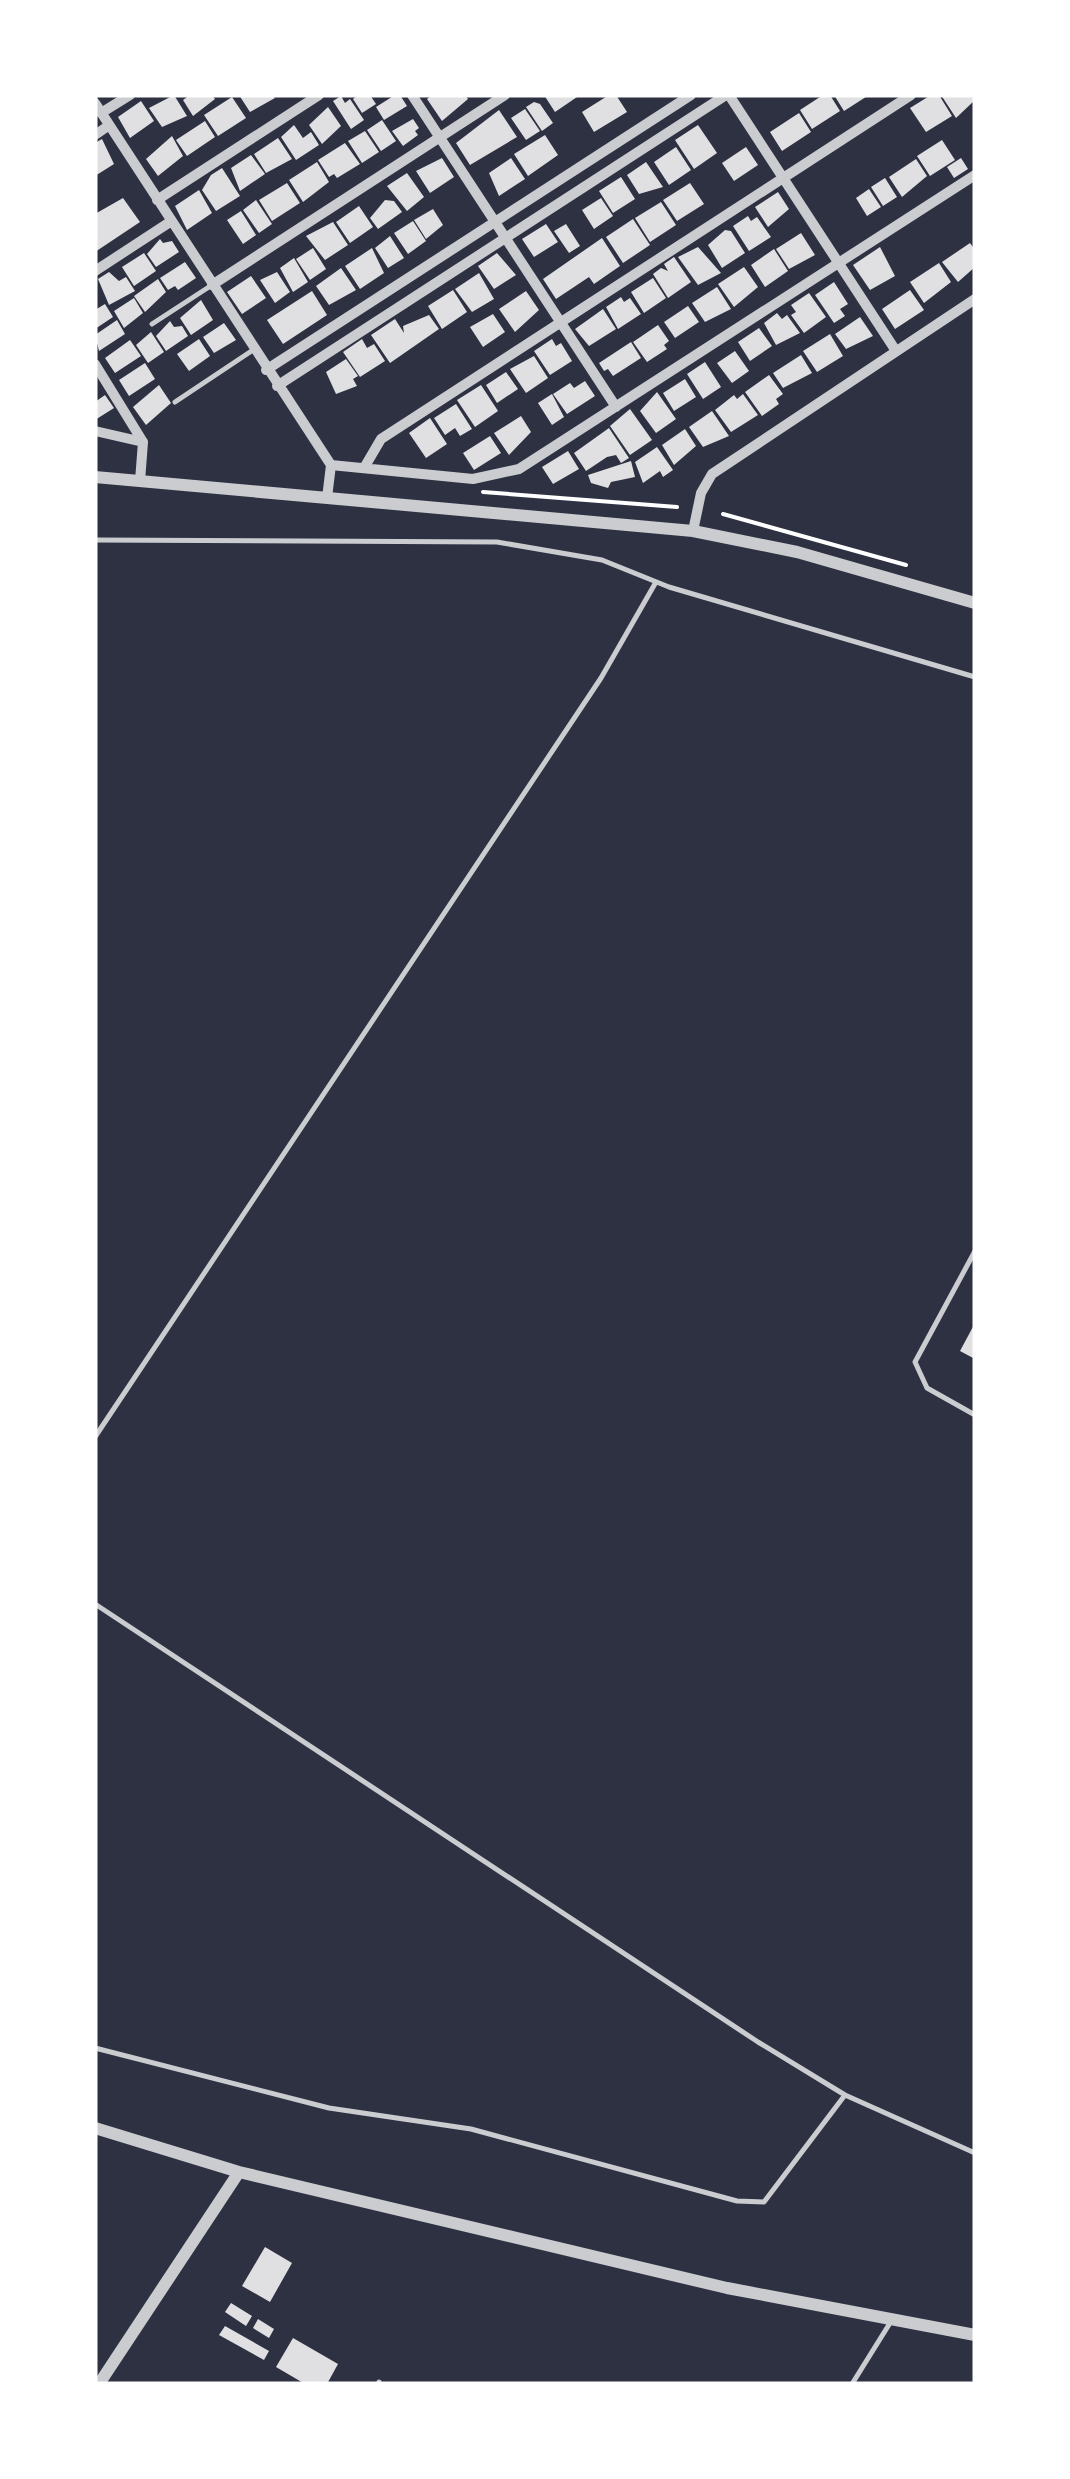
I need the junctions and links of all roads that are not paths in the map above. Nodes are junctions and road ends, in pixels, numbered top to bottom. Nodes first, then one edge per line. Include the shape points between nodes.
1 (130, 95) edge
2 (319, 95) edge
3 (412, 95) edge
4 (505, 95) edge
5 (691, 95) edge
6 (727, 95) edge
7 (910, 95) edge
8 (98, 108) edge
9 (108, 126) junction
10 (95, 134) edge
11 (439, 138) junction
12 (975, 175) edge
13 (783, 178) junction
14 (157, 200) junction
15 (170, 222) junction
16 (494, 222) junction
17 (504, 237) junction
18 (839, 263) junction
19 (95, 270) edge
20 (212, 285) junction
21 (975, 299) edge
22 (560, 322) junction
23 (152, 324) dead end
24 (253, 350) junction
25 (896, 351) junction
26 (95, 364) edge
27 (266, 370) junction
28 (277, 386) junction
29 (175, 402) dead end
30 (616, 407) junction
31 (95, 432) edge
32 (143, 442) junction
33 (331, 466) junction
34 (364, 468) junction
35 (95, 477) edge
36 (140, 481) junction
37 (327, 498) junction
38 (694, 531) junction
39 (95, 540) edge
40 (656, 582) junction
41 (975, 604) edge
42 (975, 678) edge
43 (975, 1250) edge
44 (975, 1415) edge
45 (95, 1437) edge
46 (95, 1604) edge
47 (95, 2048) edge
48 (845, 2095) junction
49 (95, 2128) edge
50 (975, 2154) edge
51 (239, 2172) junction
52 (893, 2319) junction
53 (975, 2334) edge
54 (99, 2384) edge
55 (852, 2384) edge

1 - 8 street
2 - 14 street
3 - 11 street
4 - 11 street
5 - 16 street
6 - 13 street
6 - 17 street
7 - 13 street
8 - 9 street
9 - 10 street
9 - 14 street
11 - 16 street
11 - 20 street
12 - 18 street
13 - 18 street
13 - 22 street
14 - 15 street
15 - 19 street
15 - 20 street
16 - 17 street
16 - 27 street
17 - 22 street
17 - 28 street
18 - 25 street
18 - 30 street
20 - 23 lane
20 - 24 street
21 - 25 street
22 - 30 street
22 - 34 street via 380,440
24 - 27 street
24 - 29 lane
25 - 38 street via 712,474
26 - 32 street
27 - 28 street
28 - 33 street
30 - 34 street via 504,475 473,479
31 - 32 street
32 - 36 street
33 - 34 street
33 - 37 street
35 - 36 street
36 - 37 street
37 - 38 street
38 - 41 street via 797,552
39 - 40 lane via 497,542 602,560
40 - 42 lane
40 - 45 lane via 600,678
43 - 44 lane via 915,1362 927,1388
46 - 48 lane
47 - 48 lane via 329,2108 472,2129 737,2201 764,2202
48 - 50 lane
49 - 51 street
51 - 52 street via 727,2288
51 - 54 street
52 - 53 street
52 - 55 lane

